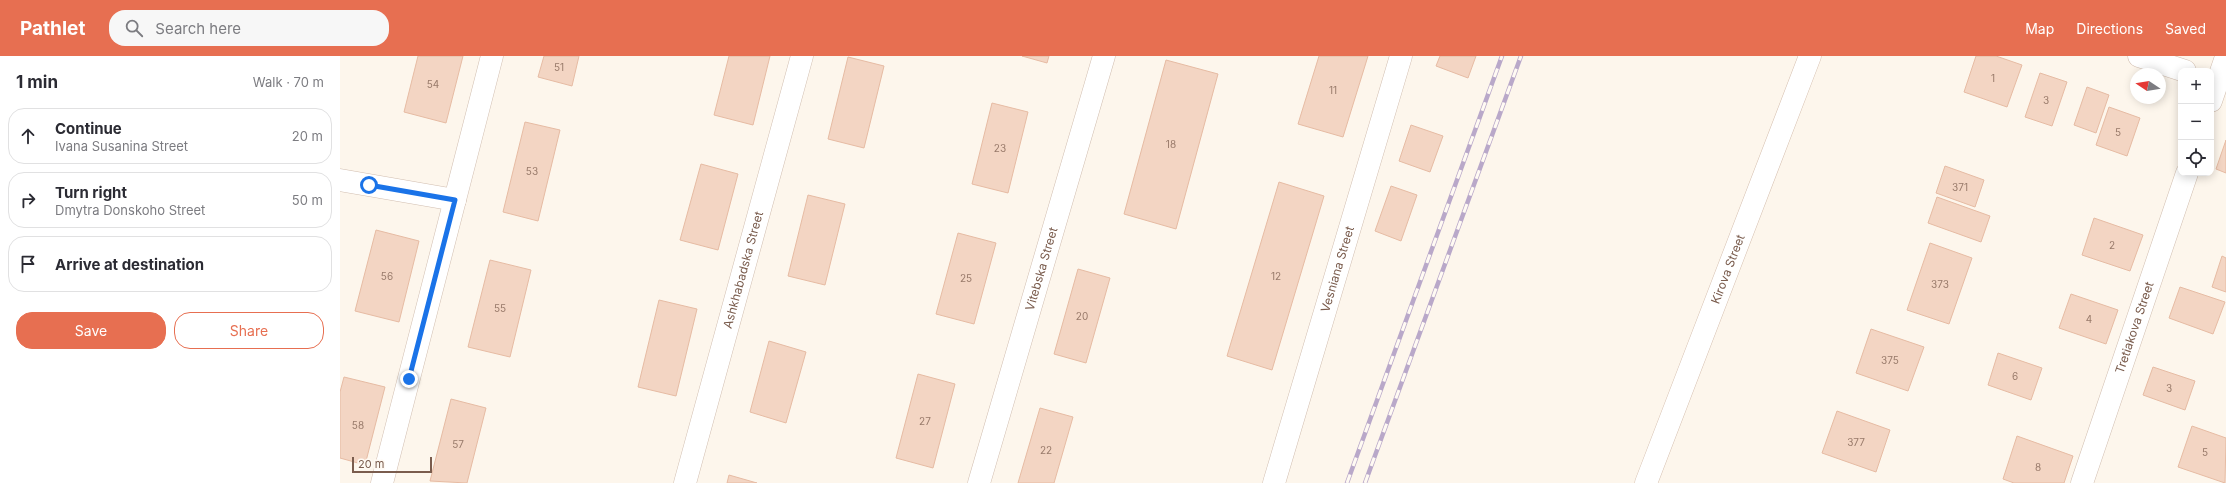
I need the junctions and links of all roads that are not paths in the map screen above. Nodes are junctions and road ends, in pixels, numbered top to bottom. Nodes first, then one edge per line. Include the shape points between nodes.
1 (492, 56) edge
2 (802, 56) edge
3 (1104, 56) edge
4 (1401, 56) edge
5 (1810, 56) edge
6 (2139, 56) edge
7 (2226, 57) edge
8 (2178, 69) edge
9 (2216, 87) edge
10 (2186, 176) edge
11 (340, 180) edge
12 (455, 200) junction
13 (382, 483) edge
14 (685, 483) edge
15 (979, 483) edge
16 (1274, 483) edge
17 (1646, 483) edge
18 (2082, 483) edge

1 - 12 street
2 - 14 street, Ashkhabadska Street
3 - 15 street, Vitebska Street
4 - 16 street, Vesniana Street
5 - 17 street, Kirova Street
6 - 8 street
7 - 9 street
10 - 18 street, Tretiakova Street
11 - 12 street
12 - 13 street

